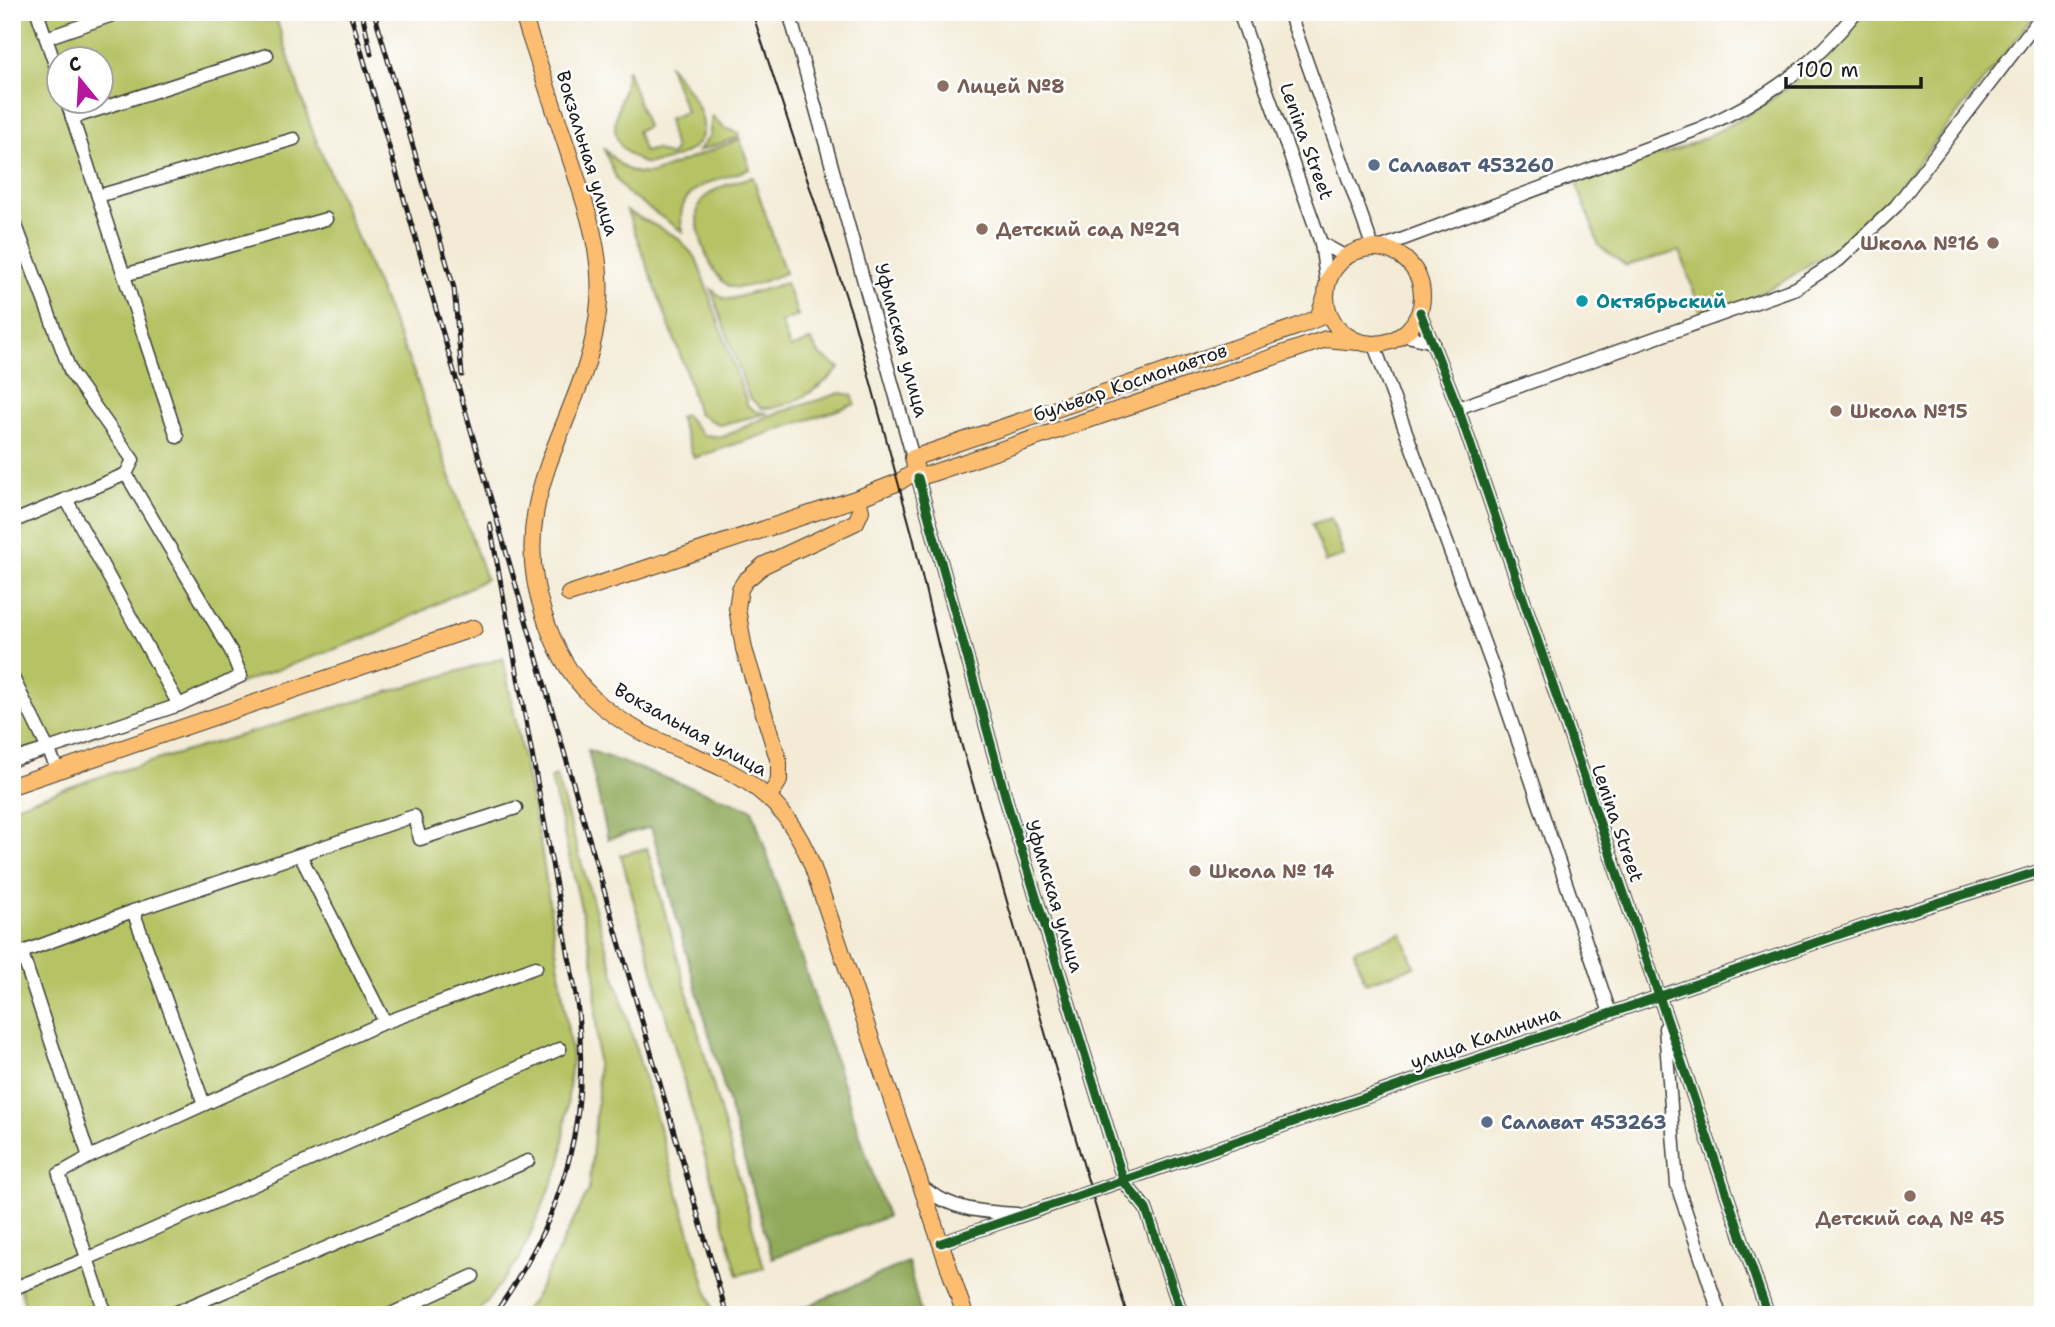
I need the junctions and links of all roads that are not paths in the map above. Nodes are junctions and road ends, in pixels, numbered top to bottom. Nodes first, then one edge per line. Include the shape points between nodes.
1 (37, 12) edge
2 (121, 12) edge
3 (522, 12) edge
4 (789, 12) edge
5 (1239, 12) edge
6 (1289, 12) edge
7 (1856, 12) edge
8 (2043, 15) edge
9 (46, 38) junction
10 (49, 46) edge
11 (267, 55) dead end
12 (72, 118) joint
13 (294, 139) dead end
14 (98, 196) junction
15 (326, 219) dead end
16 (12, 230) edge
17 (1321, 243) junction
18 (1376, 248) junction
19 (1346, 257) junction
20 (124, 275) junction
21 (1326, 292) junction
22 (1420, 312) junction
23 (1403, 335) junction
24 (1433, 342) junction
25 (1366, 343) junction
26 (1458, 408) junction
27 (177, 437) dead end
28 (915, 469) junction
29 (125, 474) junction
30 (858, 498) junction
31 (66, 499) junction
32 (12, 522) edge
33 (569, 594) dead end
34 (474, 628) dead end
35 (12, 676) edge
36 (179, 705) junction
37 (48, 749) junction
38 (12, 760) edge
39 (58, 771) junction
40 (12, 786) edge
41 (769, 797) junction
42 (516, 808) dead end
43 (300, 855) junction
44 (2043, 870) edge
45 (133, 911) junction
46 (17, 954) edge
47 (536, 967) dead end
48 (1659, 997) junction
49 (1610, 1013) junction
50 (385, 1022) junction
51 (559, 1049) dead end
52 (204, 1104) junction
53 (89, 1157) junction
54 (528, 1161) dead end
55 (1124, 1182) junction
56 (922, 1187) junction
57 (1024, 1214) junction
58 (941, 1243) junction
59 (89, 1258) junction
60 (473, 1276) dead end
61 (12, 1289) edge
62 (106, 1315) edge
63 (170, 1315) edge
64 (389, 1315) edge
65 (965, 1315) edge
66 (1182, 1315) edge
67 (1720, 1315) edge
68 (1769, 1315) edge

1 - 9 street
2 - 9 street
3 - 41 main road, Вокзальная улица via 586,207 599,278 590,353 537,497 533,563 542,610 565,664 594,700 625,721 729,770
4 - 28 street, Уфимская улица
5 - 17 street, Lenina Street
6 - 18 street, Lenina Street
7 - 18 street via 1789,80 1746,108
8 - 26 street via 1896,206 1839,260 1796,288
9 - 10 street
11 - 12 street
12 - 14 street
13 - 14 street
14 - 20 street
15 - 20 street
16 - 29 street via 17,229 71,373 133,460
17 - 19 street
17 - 21 street, Lenina Street
18 - 19 main road
18 - 22 main road via 1399,255 1415,270 1422,290
19 - 21 main road via 1331,275
20 - 27 street
21 - 25 main road, Lenina Street via 1335,325
21 - 28 main road, бульвар Космонавтов via 1318,318
22 - 23 main road
22 - 24 street, Lenina Street
23 - 24 street
23 - 25 main road
24 - 26 street, Lenina Street
25 - 28 main road, бульвар Космонавтов via 1326,339
25 - 49 street, Lenina Street via 1495,673
26 - 48 street, Lenina Street
28 - 30 main road, бульвар Космонавтов via 899,482
28 - 55 street, Уфимская улица via 1008,806
29 - 31 street
29 - 36 street via 231,651 241,676
30 - 33 main road, бульвар Космонавтов
30 - 41 main road via 861,511 856,522 764,565 745,581 738,597 744,649 779,762 779,781
31 - 32 street
31 - 36 street
34 - 39 main road
35 - 37 street
36 - 37 street
37 - 38 street
37 - 39 street
39 - 40 main road
41 - 56 main road, Вокзальная улица via 791,820 813,865
42 - 43 street via 420,839 414,816
43 - 45 street
43 - 50 street
44 - 48 street, улица Калинина
45 - 46 street
45 - 52 street
46 - 53 street
47 - 50 street
48 - 49 street, улица Калинина
48 - 67 street, Lenina Street via 1667,1039 1677,1185
48 - 68 street, Lenina Street
49 - 55 street, улица Калинина
50 - 52 street
51 - 59 street
52 - 53 street
53 - 59 street via 59,1174
54 - 63 street
55 - 57 street, улица Калинина
55 - 66 street, Уфимская улица via 1146,1209
56 - 57 street via 949,1205
56 - 58 main road, Вокзальная улица
57 - 58 street, улица Калинина
58 - 65 main road, Вокзальная улица
59 - 61 street
59 - 62 street
60 - 64 street

